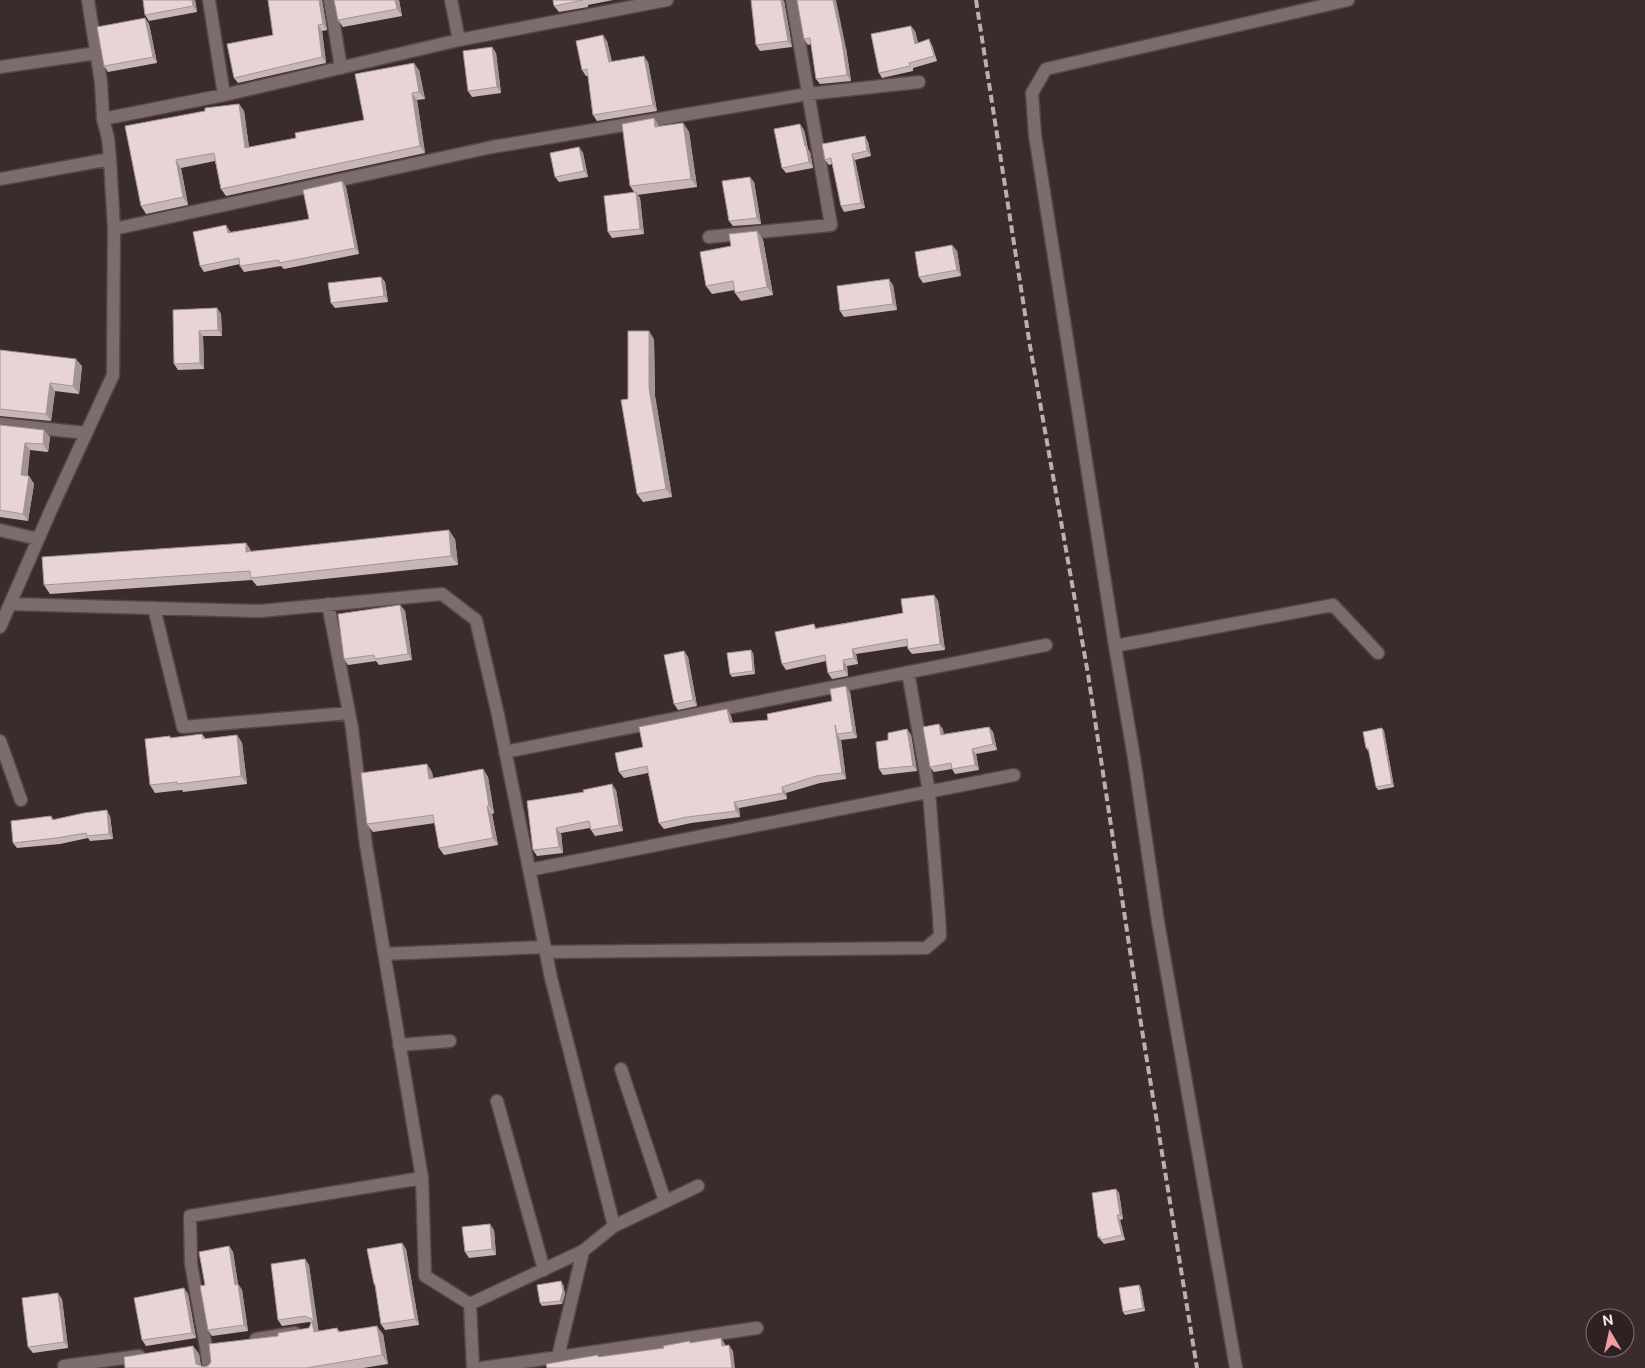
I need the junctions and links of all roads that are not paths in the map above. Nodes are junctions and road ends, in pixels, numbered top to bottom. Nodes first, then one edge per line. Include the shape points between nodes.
1 (88, 0) edge
2 (208, 0) edge
3 (330, 0) edge
4 (452, 0) edge
5 (667, 0) edge
6 (792, 0) edge
7 (1348, 0) edge
8 (1313, 4) edge
9 (460, 40) junction
10 (97, 54) junction
11 (0, 67) edge
12 (341, 68) junction
13 (919, 82) dead end
14 (808, 94) junction
15 (224, 95) junction
16 (103, 118) junction
17 (110, 159) junction
18 (0, 179) edge
19 (114, 229) junction
20 (709, 237) dead end
21 (0, 424) edge
22 (86, 433) junction
23 (0, 530) edge
24 (38, 539) junction
25 (10, 604) junction
26 (328, 604) junction
27 (154, 608) junction
28 (0, 627) edge
29 (1046, 645) dead end
30 (1115, 646) junction
31 (1378, 653) dead end
32 (908, 672) junction
33 (349, 713) junction
34 (0, 740) edge
35 (505, 752) junction
36 (1014, 776) dead end
37 (929, 792) junction
38 (21, 800) dead end
39 (529, 870) junction
40 (546, 950) junction
41 (384, 954) junction
42 (450, 1041) dead end
43 (399, 1045) junction
44 (621, 1069) dead end
45 (497, 1101) dead end
46 (422, 1178) junction
47 (698, 1186) dead end
48 (666, 1201) junction
49 (614, 1226) junction
50 (583, 1252) junction
51 (544, 1270) junction
52 (470, 1304) junction
53 (757, 1328) dead end
54 (310, 1330) edge
55 (244, 1341) edge
56 (150, 1354) edge
57 (558, 1357) junction
58 (64, 1366) dead end
59 (208, 1368) edge
60 (473, 1368) edge
61 (482, 1368) edge
62 (1236, 1368) edge

1 - 10 street
2 - 15 street
3 - 12 street
4 - 9 street
5 - 9 street
6 - 14 street
7 - 8 street
8 - 30 street via 1046,70 1032,94 1035,136
9 - 12 street
10 - 11 street
10 - 16 street
12 - 15 street
13 - 14 street
14 - 19 street via 492,147
14 - 20 street via 831,225
15 - 16 street
16 - 17 street
17 - 18 street
17 - 19 street
19 - 22 street via 113,375
21 - 22 street
22 - 24 street
23 - 24 street
24 - 25 street
25 - 27 street
25 - 28 street
26 - 27 street via 260,611
26 - 33 street
26 - 35 street via 442,594 476,620
27 - 33 street via 183,727
29 - 32 street
30 - 31 street via 1332,605
30 - 62 street via 1158,922
32 - 35 street
32 - 37 street
33 - 41 street
34 - 38 street
35 - 39 street
36 - 37 street
37 - 39 street
37 - 40 street via 940,936 926,948
39 - 40 street
40 - 41 street
40 - 49 street
41 - 43 street
42 - 43 street
43 - 46 street
44 - 48 street
45 - 51 street
46 - 52 street via 425,1276
46 - 59 street via 190,1216 191,1264
47 - 48 street
48 - 49 street
49 - 50 street
50 - 51 street
50 - 57 street
51 - 52 street
52 - 60 street
53 - 57 street
54 - 55 street
56 - 58 street
57 - 61 street

